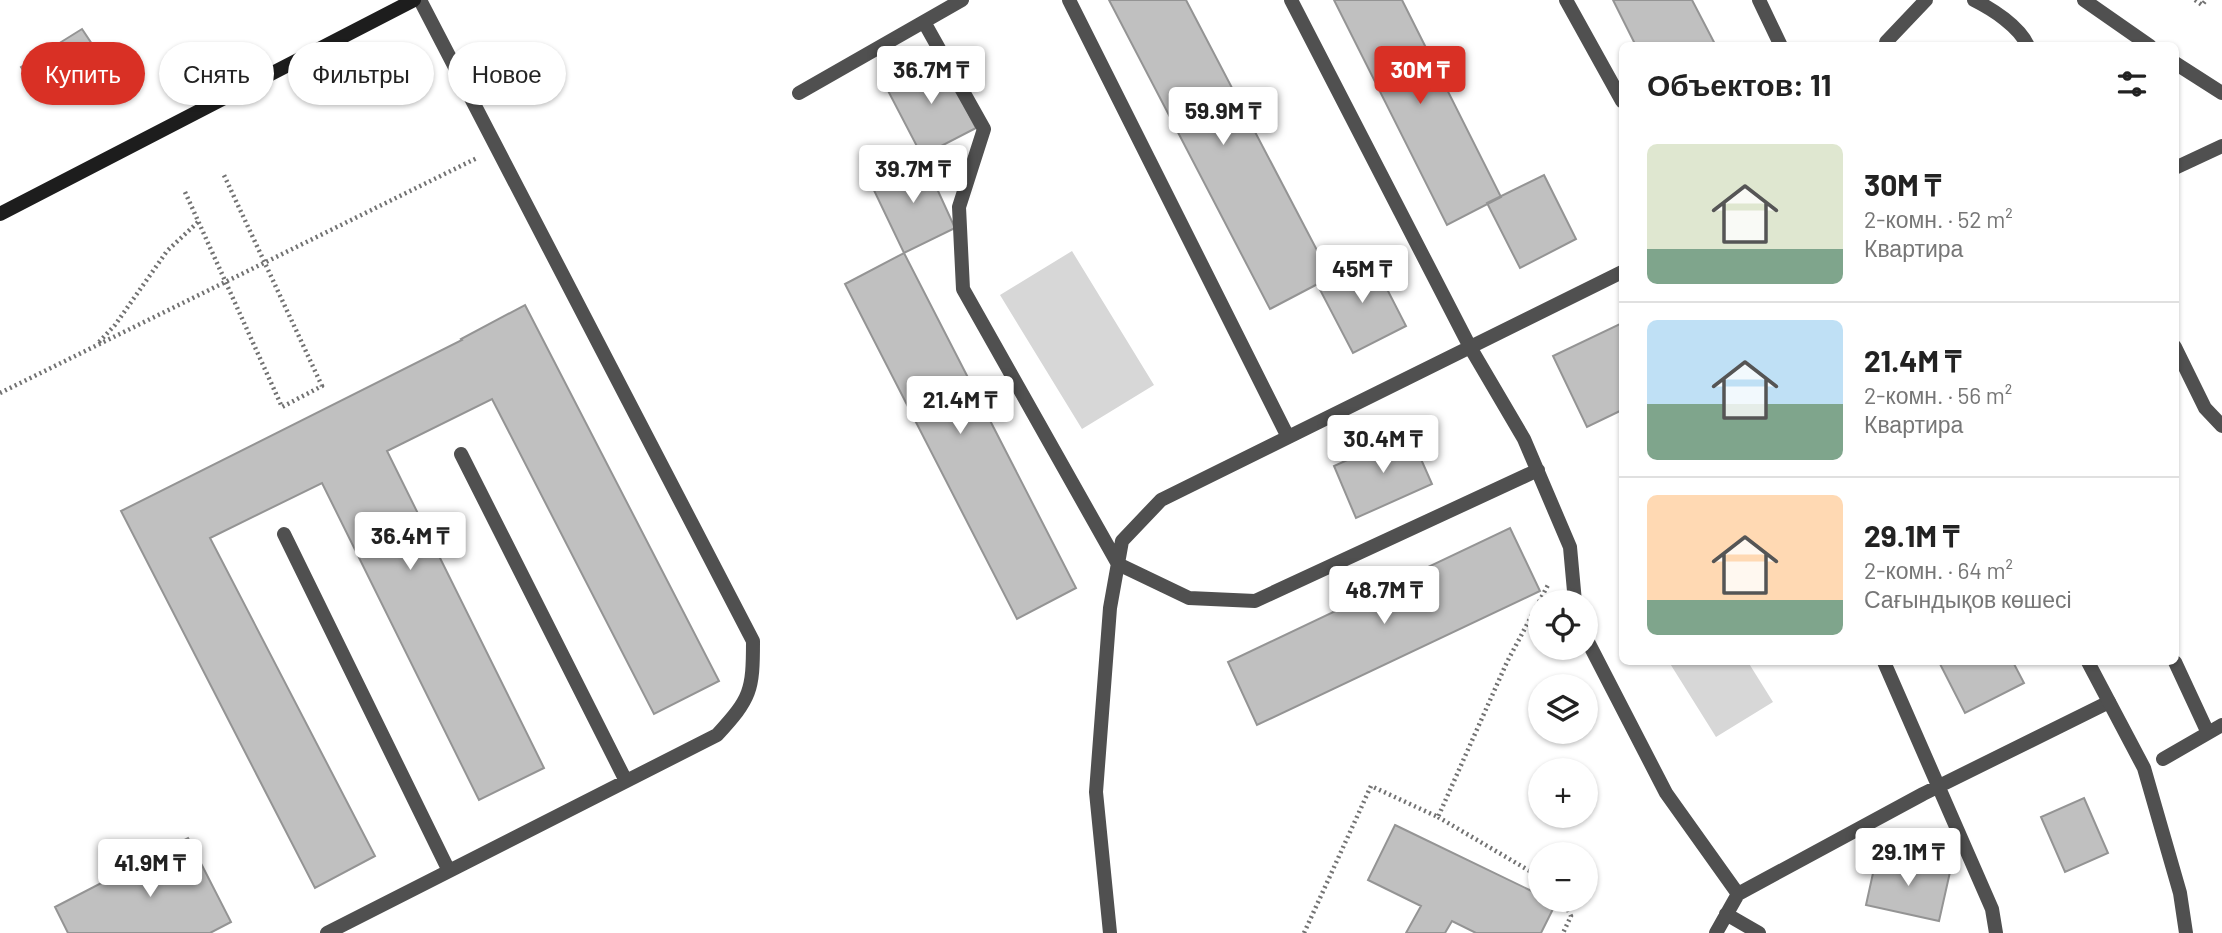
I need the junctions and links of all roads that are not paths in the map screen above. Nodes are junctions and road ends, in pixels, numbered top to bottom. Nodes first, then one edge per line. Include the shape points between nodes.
1 (414, 0) edge
2 (420, 0) edge
3 (962, 0) edge
4 (1069, 0) edge
5 (1291, 0) edge
6 (1566, 0) edge
7 (1759, 0) edge
8 (1926, 0) edge
9 (1973, 0) edge
10 (2084, 0) edge
11 (925, 22) junction
12 (1779, 42) edge
13 (1886, 42) edge
14 (2026, 42) edge
15 (2144, 42) edge
16 (2179, 66) edge
17 (799, 93) dead end
18 (2222, 93) edge
19 (1619, 96) edge
20 (2222, 146) edge
21 (2179, 166) edge
22 (0, 214) edge
23 (1619, 273) edge
24 (1470, 347) junction
25 (2179, 355) edge
26 (2222, 426) edge
27 (1288, 437) junction
28 (461, 454) dead end
29 (1538, 471) junction
30 (284, 534) dead end
31 (1118, 564) junction
32 (1573, 590) edge
33 (1597, 660) edge
34 (1885, 665) edge
35 (2090, 665) edge
36 (2176, 665) edge
37 (2109, 702) junction
38 (2222, 726) edge
39 (2208, 733) junction
40 (2163, 759) dead end
41 (626, 782) junction
42 (1939, 786) junction
43 (449, 871) junction
44 (1738, 894) junction
45 (1726, 914) junction
46 (327, 933) edge
47 (1110, 933) edge
48 (1716, 933) edge
49 (1759, 933) edge
50 (1996, 933) edge
51 (2186, 933) edge

1 - 22 main road
2 - 41 street via 754,641 749,696 717,736
3 - 11 street
4 - 27 street
5 - 24 street
6 - 19 street
7 - 12 street
8 - 13 street
9 - 14 street via 2001,17
10 - 15 street
11 - 17 street
11 - 31 street via 984,129 959,207 963,289
16 - 18 street
20 - 21 street
23 - 24 street
24 - 27 street
24 - 29 street
25 - 26 street via 2205,408
27 - 31 street via 1161,500 1122,541
28 - 41 street
29 - 31 street via 1255,601 1189,598
29 - 32 street via 1570,547
30 - 43 street
31 - 47 street via 1110,608 1096,792
33 - 44 street via 1666,793
34 - 42 street
35 - 37 street
36 - 39 street
37 - 42 street
37 - 51 street via 2144,768 2180,893
38 - 39 street
39 - 40 street
41 - 43 street
42 - 44 street
42 - 50 street via 1992,909
43 - 46 street
44 - 45 street
45 - 48 street
45 - 49 street

